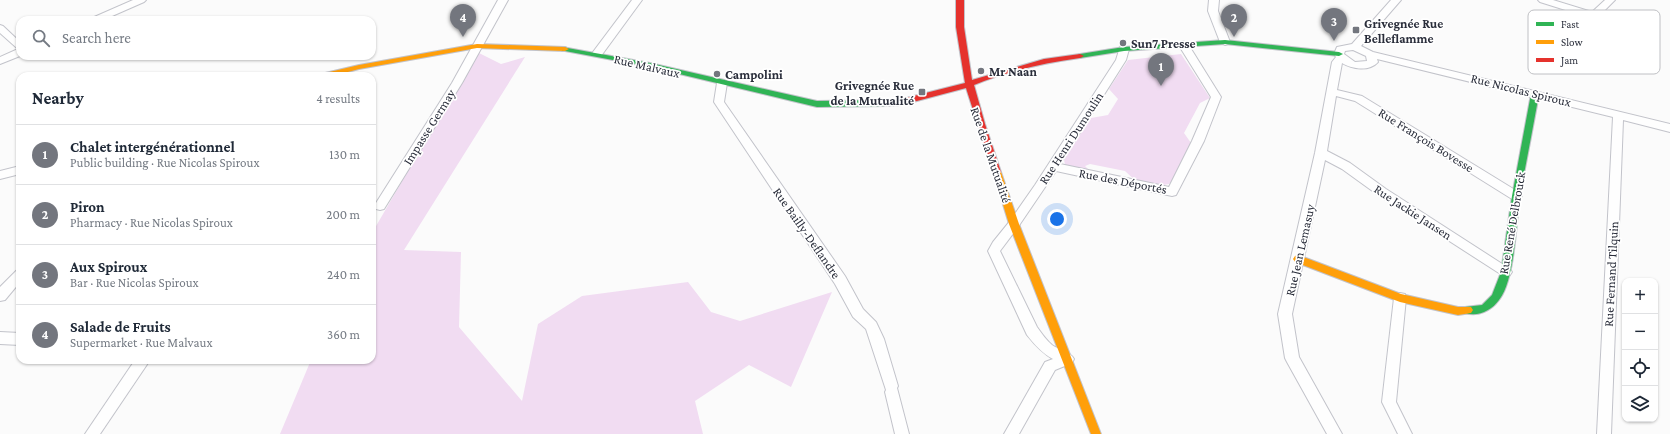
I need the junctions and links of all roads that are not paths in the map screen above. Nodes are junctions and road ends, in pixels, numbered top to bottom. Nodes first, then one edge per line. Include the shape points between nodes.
1 (141, 0) edge
2 (503, 0) edge
3 (637, 0) edge
4 (960, 0) edge
5 (1214, 0) edge
6 (1396, 0) edge
7 (1543, 0) edge
8 (1610, 0) edge
9 (1575, 10) edge
10 (1600, 10) edge
11 (104, 16) edge
12 (0, 28) edge
13 (16, 42) edge
14 (1226, 42) junction
15 (1182, 44) junction
16 (477, 46) junction
17 (1355, 47) junction
18 (1124, 49) junction
19 (16, 54) edge
20 (597, 54) junction
21 (1370, 54) junction
22 (1340, 56) junction
23 (0, 61) edge
24 (340, 72) edge
25 (722, 83) junction
26 (968, 85) junction
27 (1332, 92) junction
28 (1535, 94) junction
29 (1618, 115) junction
30 (1670, 128) edge
31 (1321, 153) junction
32 (1052, 166) junction
33 (16, 171) edge
34 (0, 175) edge
35 (1516, 196) junction
36 (380, 206) dead end
37 (1014, 224) junction
38 (1298, 259) junction
39 (1506, 272) junction
40 (16, 278) edge
41 (0, 296) edge
42 (1400, 298) junction
43 (0, 338) edge
44 (16, 339) edge
45 (1067, 359) junction
46 (140, 364) edge
47 (92, 434) edge
48 (902, 434) edge
49 (1011, 434) edge
50 (1096, 434) edge
51 (1335, 434) edge
52 (1405, 434) edge
53 (1604, 434) edge

1 - 11 street
2 - 16 street, Impasse Germay
3 - 20 street
4 - 26 street, Rue de la Mutualité via 959,16
5 - 14 street via 1213,11
6 - 17 street
7 - 9 street
8 - 10 street
12 - 13 street
14 - 15 street
14 - 22 street
15 - 18 street
15 - 32 street, Rue des Déportés via 1216,97 1198,141 1172,192
16 - 20 street, Rue Malvaux via 567,49
16 - 24 street, Rue Malvaux
16 - 36 street, Impasse Germay
17 - 21 street, Rue Nicolas Spiroux
17 - 22 street via 1341,49
18 - 26 street via 1044,61
18 - 32 street, Rue Henri Dumoulin via 1121,60
19 - 23 street
20 - 25 street, Rue Malvaux
21 - 22 street via 1373,62 1365,66 1352,64
21 - 28 street, Rue Nicolas Spiroux
22 - 27 street, Rue Jean Lemasuy
25 - 26 street, Rue Malvaux via 817,104 898,103
25 - 48 street, Rue Bailly-Deflandre via 719,102 840,280 858,313 871,326 892,389
26 - 37 street, Rue de la Mutualité
27 - 31 street, Rue Jean Lemasuy
27 - 35 street, Rue François Bovesse via 1358,98
28 - 29 street, Rue Nicolas Spiroux
28 - 35 street, Rue René Delbrouck
29 - 30 street, Rue Nicolas Spiroux
29 - 53 street, Rue Fernand Tilquin
31 - 38 street, Rue Jean Lemasuy
31 - 39 street, Rue Jackie Jansen via 1346,166
32 - 37 street, Rue Henri Dumoulin
33 - 34 street
35 - 39 street, Rue René Delbrouck
37 - 45 street, Rue de la Mutualité
37 - 45 street via 994,251 1032,331 1049,350
38 - 42 street, Rue René Delbrouck
38 - 51 street, Rue Jean Lemasuy via 1285,314 1292,358
39 - 42 street, Rue René Delbrouck via 1496,297 1484,309 1458,311
40 - 41 street
42 - 52 street via 1389,402
43 - 44 street
45 - 49 street via 1050,366
45 - 50 street, Rue de la Mutualité
46 - 47 street

